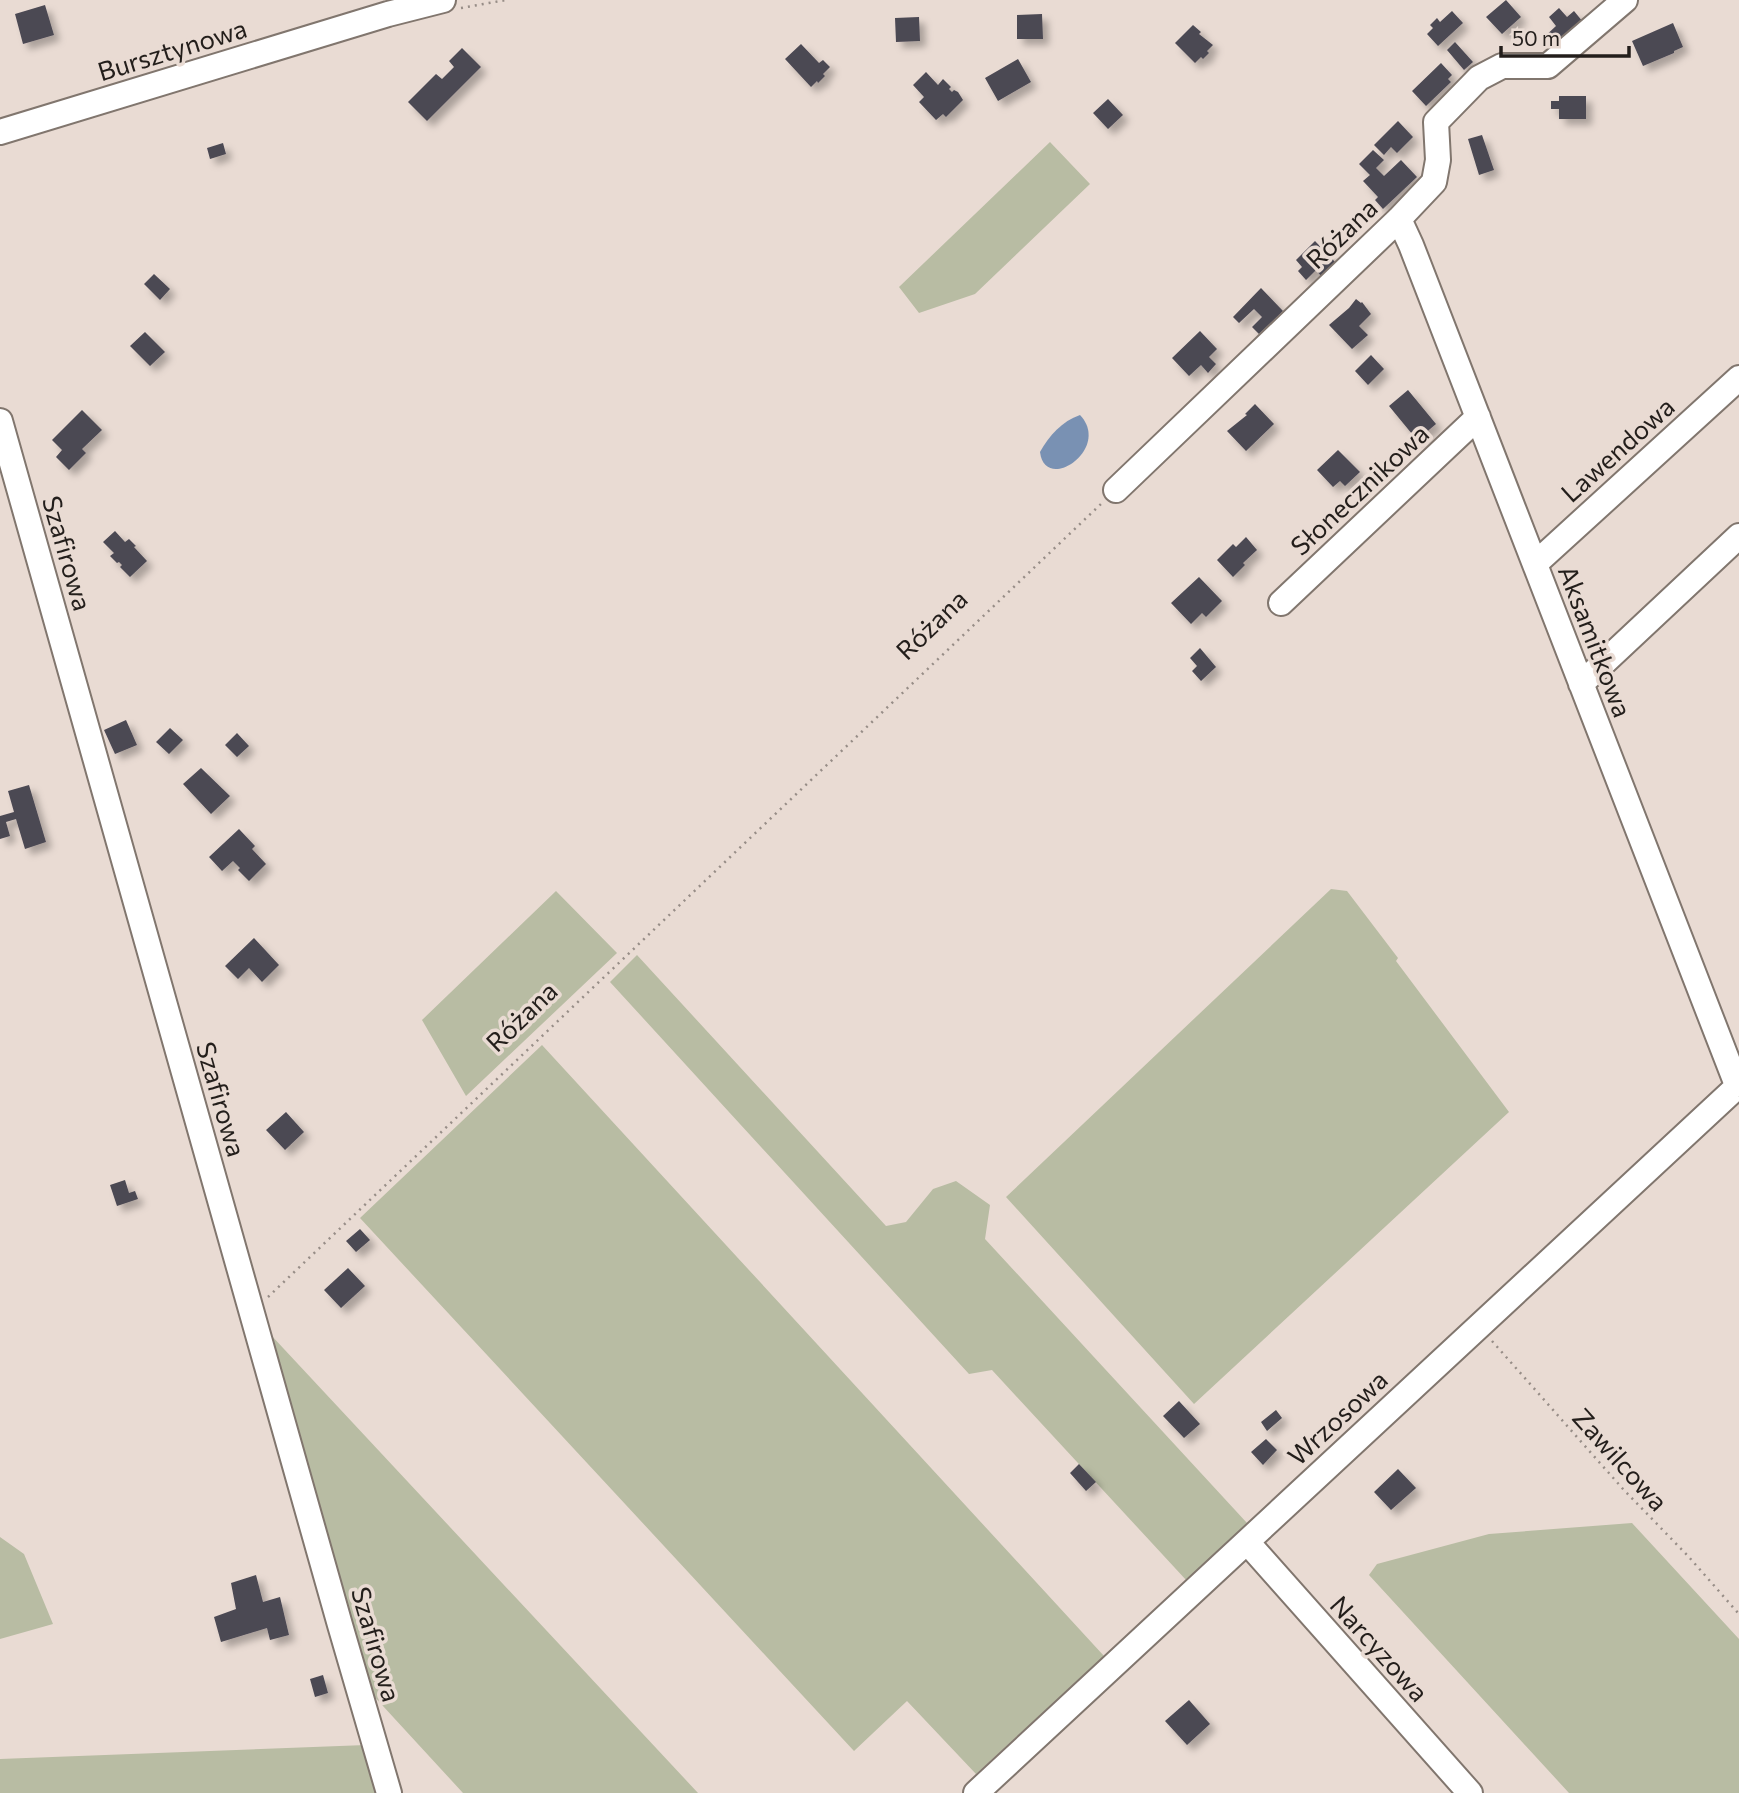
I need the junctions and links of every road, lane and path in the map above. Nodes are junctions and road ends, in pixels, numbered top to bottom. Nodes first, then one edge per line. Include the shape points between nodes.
1 (443, 0) edge
2 (1625, 0) edge
3 (0, 132) edge
4 (1399, 219) junction
5 (1739, 378) edge
6 (1478, 417) junction
7 (0, 421) edge
8 (1116, 490) joint
9 (1739, 536) edge
10 (1535, 564) junction
11 (1281, 603) dead end
12 (1581, 684) junction
13 (1738, 1085) edge
14 (250, 1308) junction
15 (1478, 1326) junction
16 (1247, 1542) junction
17 (1739, 1614) edge
18 (389, 1793) edge
19 (976, 1793) edge
20 (1470, 1793) edge

1 - 3 street, Bursztynowa
2 - 4 street, Różana via 1548,66 1502,66 1479,78 1436,122 1434,182
4 - 6 street, Aksamitkowa
4 - 8 street, Różana
5 - 10 street, Lawendowa
6 - 10 street, Aksamitkowa
6 - 11 street, Słonecznikowa
7 - 14 street, Szafirowa
8 - 14 path, Różana via 290,1277
9 - 12 street
10 - 12 street, Aksamitkowa
12 - 13 street, Aksamitkowa
13 - 15 street, Wrzosowa
14 - 18 street, Szafirowa
15 - 16 street, Wrzosowa
15 - 17 path, Zawilcowa
16 - 19 street, Wrzosowa
16 - 20 street, Narcyzowa

